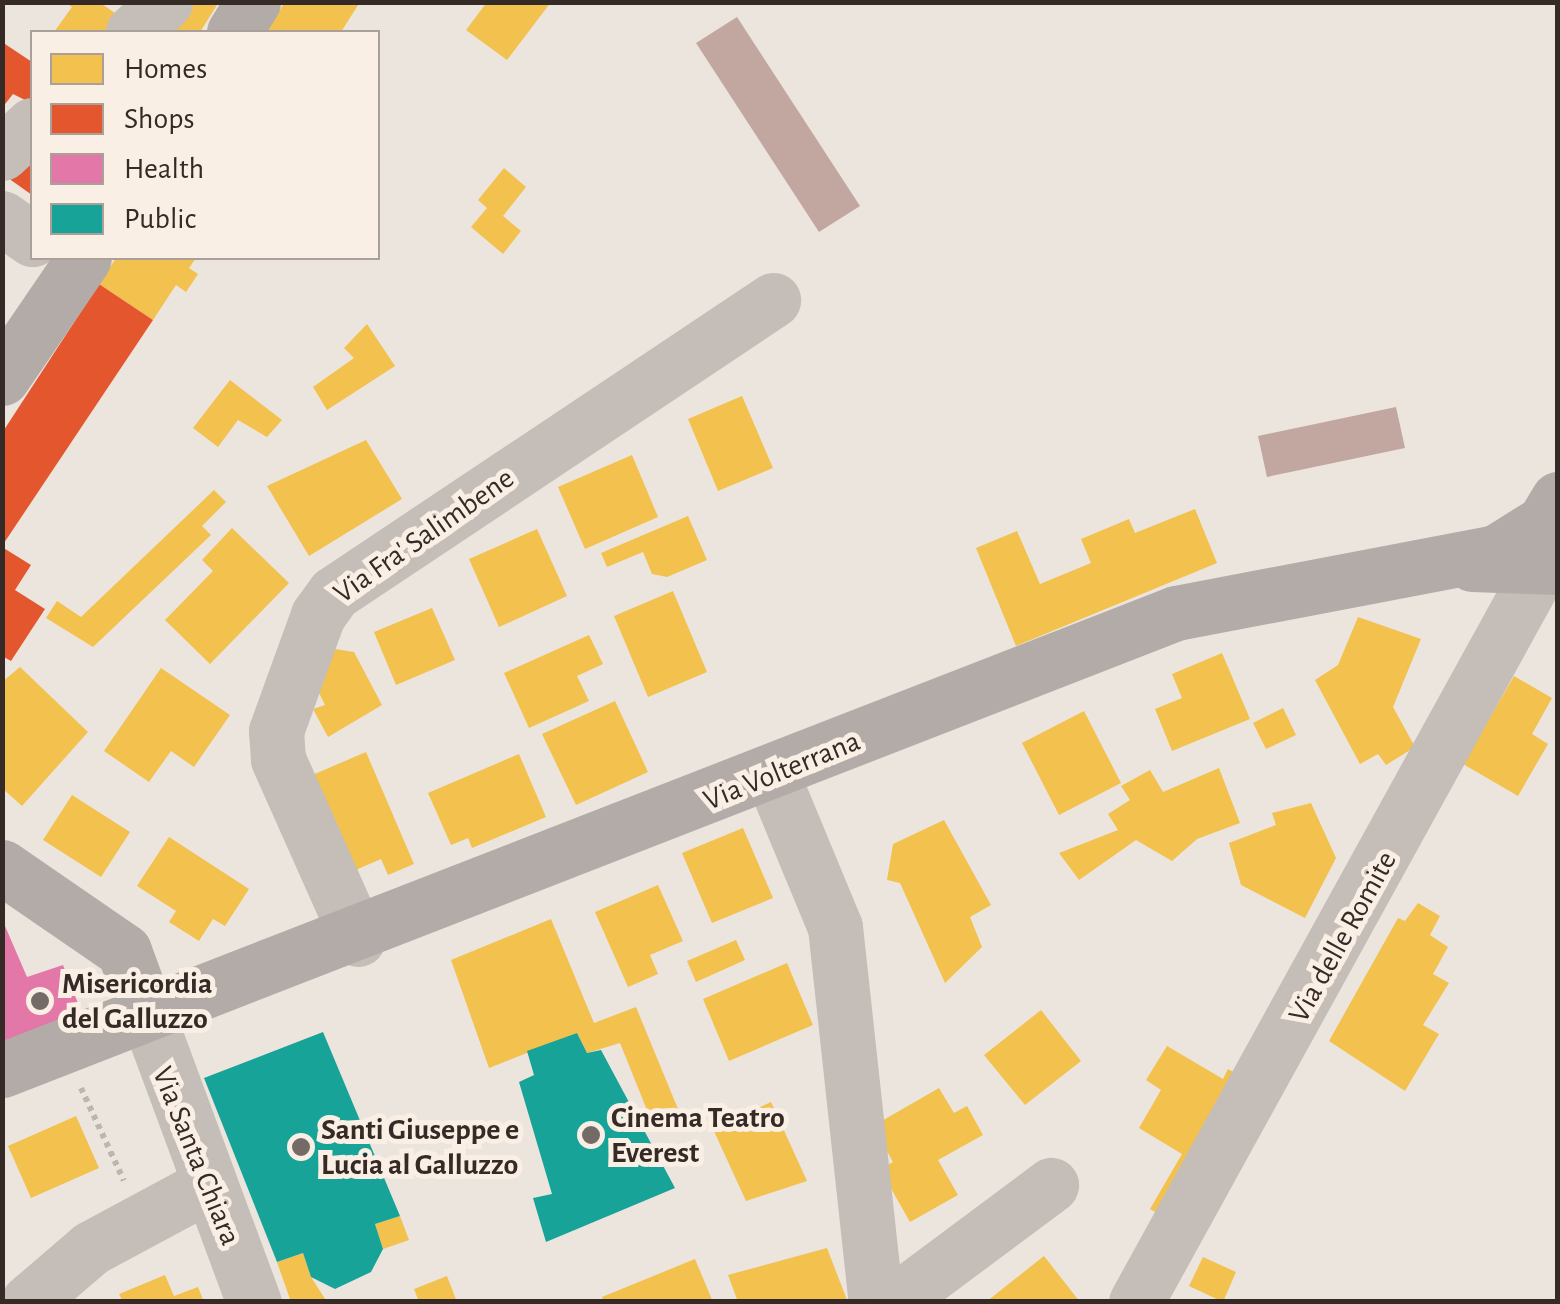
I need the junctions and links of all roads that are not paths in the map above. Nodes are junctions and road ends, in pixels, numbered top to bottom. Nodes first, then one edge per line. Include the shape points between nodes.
1 (165, 2) edge
2 (253, 2) edge
3 (135, 30) edge
4 (235, 30) edge
5 (30, 127) edge
6 (2, 153) edge
7 (2, 218) edge
8 (30, 238) edge
9 (73, 262) edge
10 (773, 300) dead end
11 (2, 378) edge
12 (1558, 499) edge
13 (1459, 564) junction
14 (1552, 564) edge
15 (772, 776) junction
16 (2, 867) edge
17 (358, 939) junction
18 (145, 1008) junction
19 (2, 1070) edge
20 (1051, 1185) dead end
21 (208, 1186) junction
22 (28, 1302) edge
23 (254, 1302) edge
24 (876, 1302) edge
25 (894, 1302) edge
26 (1136, 1302) edge

1 - 3 street
2 - 4 main road
5 - 6 street
7 - 8 street
9 - 11 main road
10 - 17 street, Via Fra' Salimbene via 334,593 318,615 276,731 278,760
12 - 13 main road, Via Volterrana via 1520,541
13 - 14 main road
13 - 15 main road, Via Volterrana via 1340,575 1192,608
14 - 26 street, Via delle Romite
15 - 17 main road, Via Volterrana
15 - 24 street via 835,927
16 - 18 main road via 124,951
17 - 18 main road, Via Volterrana
18 - 19 main road, Via Volterrana
18 - 21 street, Via Santa Chiara
20 - 25 street
21 - 22 street via 91,1248
21 - 23 street, Via Santa Chiara

